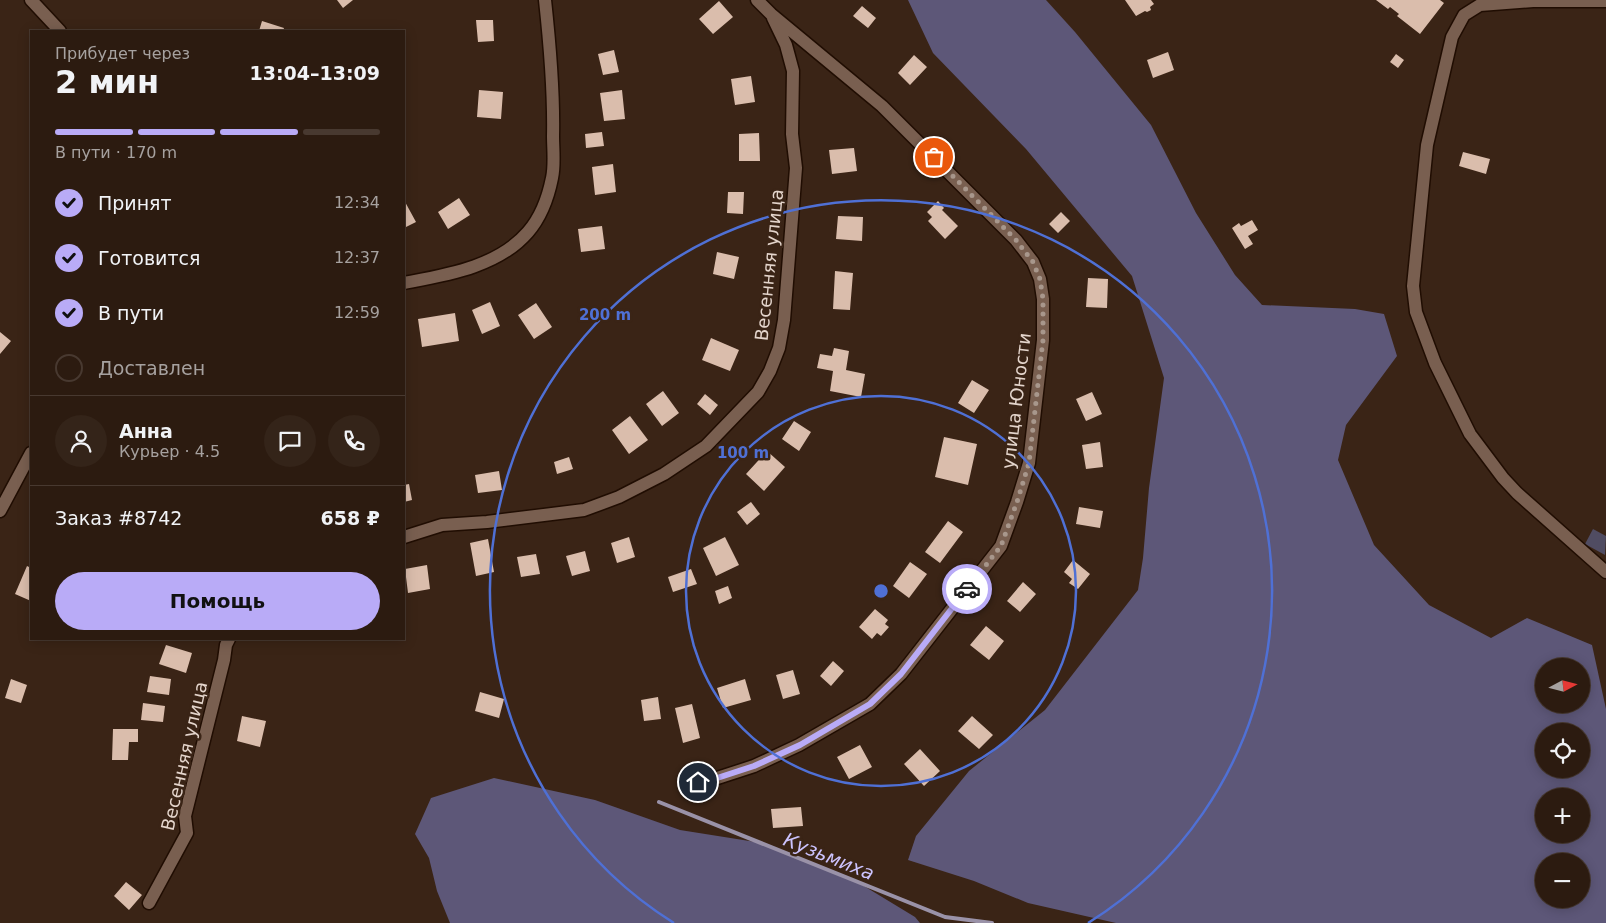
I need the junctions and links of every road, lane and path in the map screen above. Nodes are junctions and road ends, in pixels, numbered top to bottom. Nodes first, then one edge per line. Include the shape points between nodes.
1 (31, 0) edge
2 (545, 0) edge
3 (757, 0) edge
4 (1606, 0) edge
5 (772, 14) junction
6 (59, 30) edge
7 (405, 283) edge
8 (30, 455) edge
9 (0, 511) edge
10 (405, 537) edge
11 (1606, 572) edge
12 (228, 640) edge
13 (687, 782) dead end
14 (149, 903) dead end

1 - 6 street
2 - 7 street via 554,92 553,176 542,213 528,233 488,260 460,272
3 - 5 street, улица Юности
4 - 11 street via 1533,0 1480,6 1464,15 1452,37 1427,146 1413,286 1422,331 1470,434 1517,493
5 - 10 street, Весенняя улица via 793,71 792,134 796,168 784,320 779,348 758,392 706,446 664,474 619,497 584,510 442,525
5 - 13 street, улица Юности via 882,106 1016,240 1033,262 1040,279 1042,349 1029,463 1001,546 901,674 870,704 800,745 754,766 708,781
8 - 9 street
12 - 14 street, Весенняя улица via 185,816 187,833

